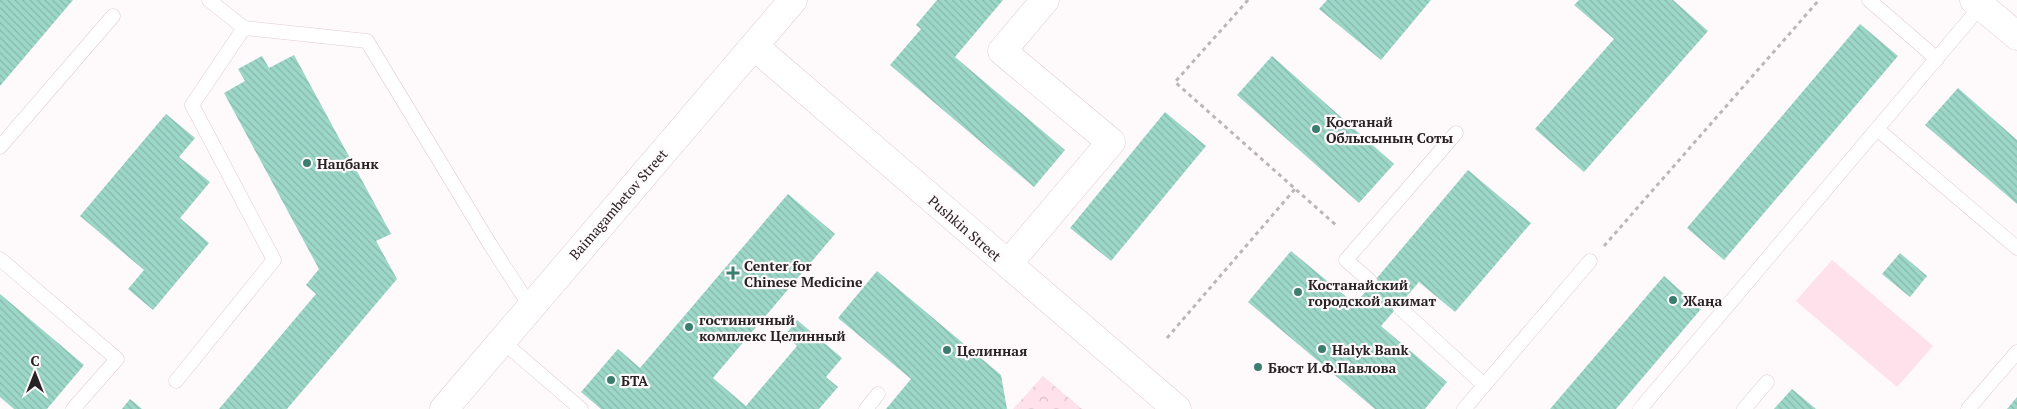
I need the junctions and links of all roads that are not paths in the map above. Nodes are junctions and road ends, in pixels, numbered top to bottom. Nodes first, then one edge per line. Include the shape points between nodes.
1 (209, 0) edge
2 (793, 0) edge
3 (1045, 0) edge
4 (1869, 0) edge
5 (1978, 3) edge
6 (113, 16) dead end
7 (244, 28) junction
8 (2017, 36) edge
9 (754, 46) junction
10 (1937, 59) junction
11 (1877, 129) junction
12 (1456, 133) dead end
13 (0, 147) edge
14 (2017, 248) edge
15 (0, 259) edge
16 (1590, 261) road end
17 (1008, 264) junction
18 (1370, 281) dead end
19 (530, 306) junction
20 (1400, 308) dead end
21 (502, 341) junction
22 (2017, 352) edge
23 (176, 381) dead end
24 (1767, 382) dead end
25 (1484, 385) junction
26 (878, 394) dead end
27 (73, 409) edge
28 (444, 409) edge
29 (581, 409) edge
30 (866, 409) edge
31 (1178, 409) edge
32 (1464, 409) edge
33 (1640, 409) edge
34 (1744, 409) edge
35 (1968, 409) edge

1 - 7 lane
2 - 9 street, Baimagambetov Street
3 - 17 street via 1002,51 1111,142
4 - 10 lane
5 - 8 street
5 - 10 lane
6 - 13 lane
7 - 19 lane via 367,41
7 - 23 lane via 192,105 274,260
9 - 17 street, Pushkin Street
9 - 19 street, Baimagambetov Street
10 - 11 lane
11 - 14 lane
11 - 33 lane
12 - 18 lane via 1346,260
15 - 27 lane via 117,359
16 - 25 lane
17 - 31 street, Pushkin Street
19 - 21 street, Baimagambetov Street
20 - 25 lane
21 - 28 street, Baimagambetov Street
21 - 29 lane
22 - 35 lane
24 - 34 lane
25 - 32 lane
26 - 30 lane

